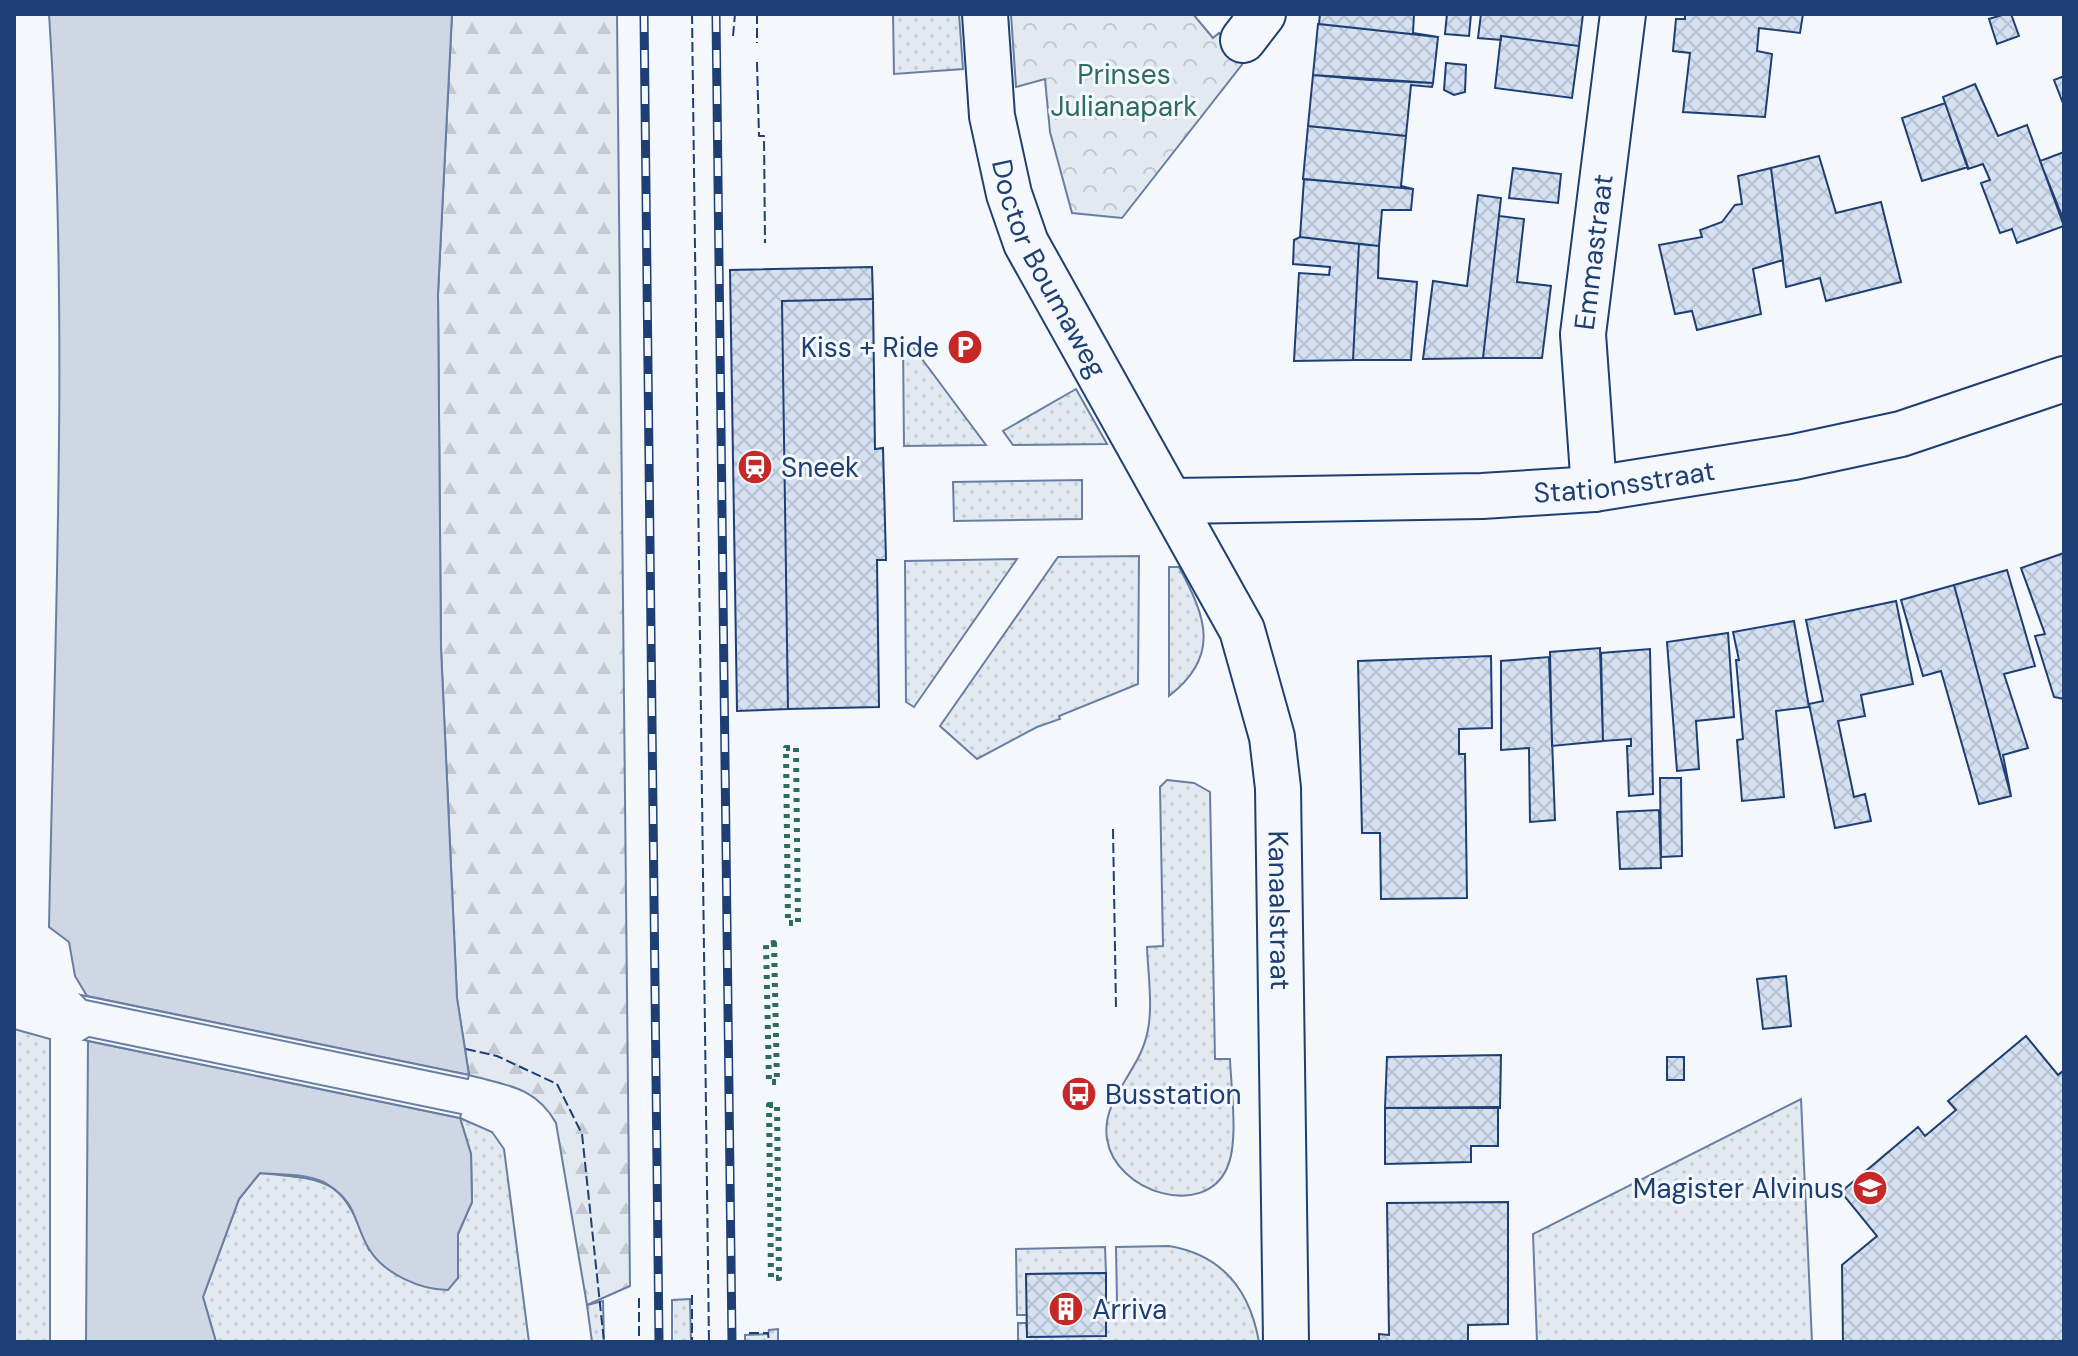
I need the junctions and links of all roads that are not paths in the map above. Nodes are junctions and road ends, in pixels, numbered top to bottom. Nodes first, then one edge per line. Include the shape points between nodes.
1 (985, 14) edge
2 (1623, 14) edge
3 (2064, 379) edge
4 (1594, 489) junction
5 (1173, 501) junction
6 (1286, 1342) edge

1 - 5 main road, Doctor Boumaweg via 992,116 1026,243
2 - 4 main road, Emmastraat via 1583,334
3 - 4 main road, Stationsstraat via 1901,434
4 - 5 main road, Stationsstraat
5 - 6 main road, Kanaalstraat via 1242,630 1272,737 1278,788

